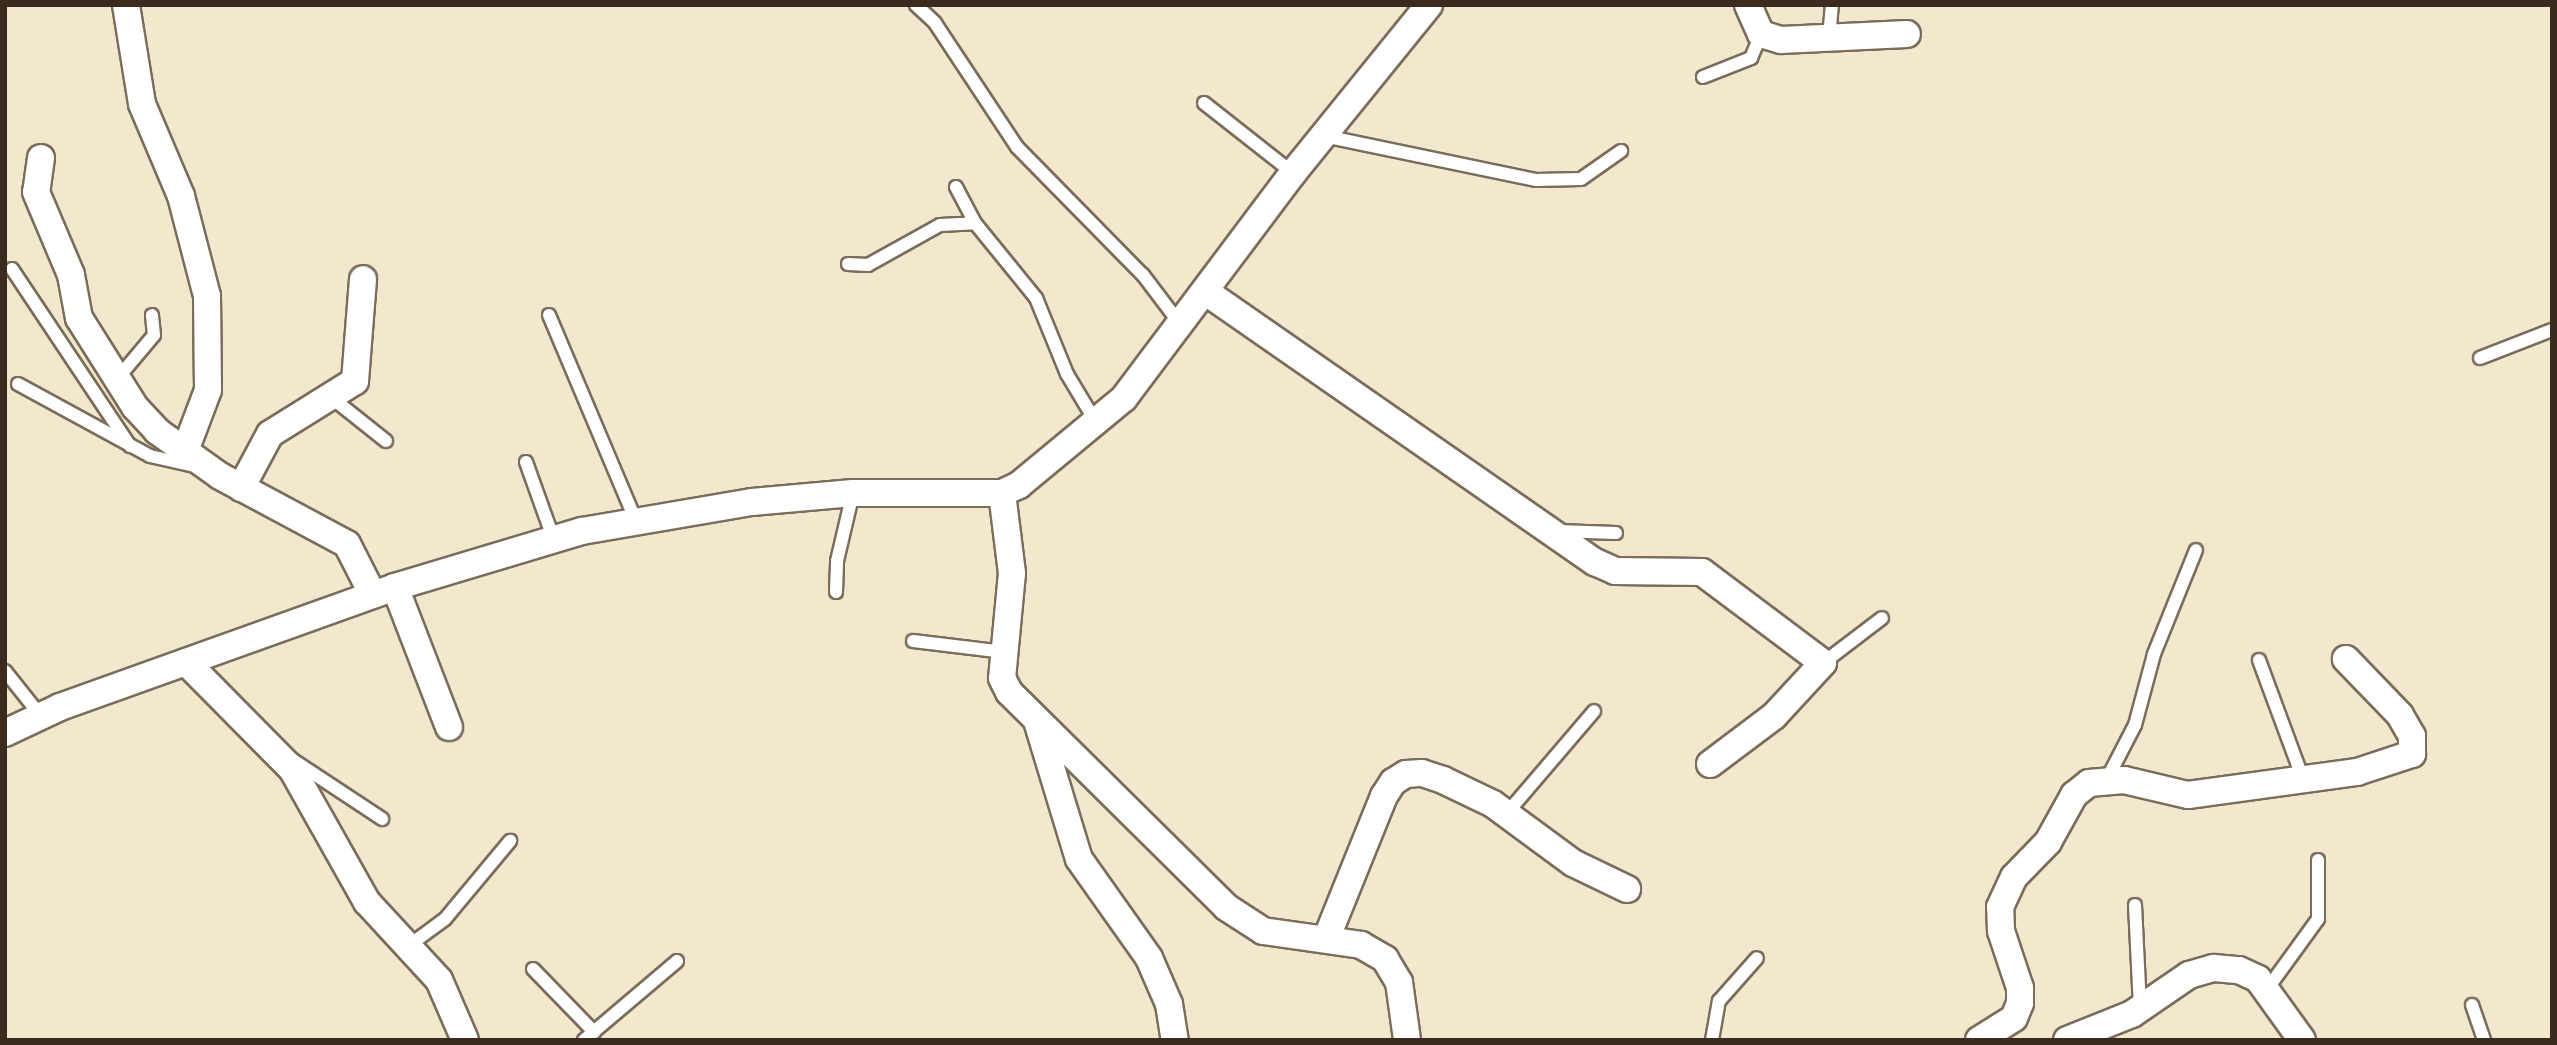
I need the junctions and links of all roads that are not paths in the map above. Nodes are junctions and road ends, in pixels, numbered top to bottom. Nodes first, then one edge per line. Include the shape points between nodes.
1 (126, 5) edge
2 (916, 5) edge
3 (1429, 5) edge
4 (1748, 5) edge
5 (1832, 5) edge
6 (1761, 34) junction
7 (1908, 34) dead end
8 (1829, 38) junction
9 (1703, 77) dead end
10 (1204, 103) dead end
11 (1324, 135) junction
12 (1620, 152) dead end
13 (41, 158) dead end
14 (1293, 173) junction
15 (956, 187) dead end
16 (975, 223) junction
17 (848, 264) dead end
18 (12, 269) dead end
19 (363, 279) dead end
20 (1206, 292) junction
21 (152, 315) dead end
22 (549, 315) dead end
23 (1181, 325) junction
24 (2552, 330) edge
25 (2480, 359) dead end
26 (117, 379) junction
27 (18, 384) dead end
28 (332, 398) junction
29 (1097, 424) junction
30 (386, 441) dead end
31 (130, 446) junction
32 (185, 451) junction
33 (526, 462) dead end
34 (210, 468) junction
35 (241, 488) junction
36 (853, 493) junction
37 (1002, 493) junction
38 (635, 519) junction
39 (1551, 531) junction
40 (1616, 533) dead end
41 (554, 540) junction
42 (2196, 550) dead end
43 (384, 591) junction
44 (836, 592) dead end
45 (1882, 618) dead end
46 (913, 641) dead end
47 (1004, 652) junction
48 (2346, 659) dead end
49 (2259, 660) dead end
50 (186, 662) junction
51 (1824, 663) junction
52 (5, 671) edge
53 (1594, 711) dead end
54 (40, 715) junction
55 (1037, 719) junction
56 (449, 727) dead end
57 (5, 733) edge
58 (277, 751) junction
59 (1710, 764) dead end
60 (2107, 779) junction
61 (2303, 779) junction
62 (1507, 813) junction
63 (382, 819) dead end
64 (510, 841) dead end
65 (2318, 860) dead end
66 (1626, 889) dead end
67 (2135, 905) dead end
68 (1327, 937) junction
69 (407, 947) junction
70 (1757, 958) dead end
71 (677, 961) dead end
72 (533, 969) dead end
73 (2268, 989) junction
74 (2472, 1005) dead end
75 (2140, 1010) junction
76 (589, 1036) edge
77 (465, 1040) edge
78 (1175, 1040) edge
79 (1407, 1040) edge
80 (1712, 1040) edge
81 (1979, 1040) edge
82 (2067, 1040) edge
83 (2302, 1040) edge
84 (2484, 1040) edge

1 - 32 street via 142,104 185,206 207,296 208,390
2 - 23 lane via 935,23 1017,147 1143,275
3 - 11 street
4 - 6 street
5 - 8 lane
6 - 8 street via 1782,40
6 - 9 lane via 1751,58
7 - 8 street
10 - 14 lane
11 - 12 lane via 1536,180 1581,179
11 - 14 street
13 - 26 street via 36,192 71,275 79,318
14 - 20 street
15 - 16 lane
16 - 17 lane via 940,225 868,265
16 - 29 lane via 1036,298 1067,374
18 - 31 lane
19 - 28 street via 359,367 355,381
20 - 23 street
20 - 39 street
21 - 26 lane via 150,343
22 - 38 lane
23 - 29 street via 1124,398
24 - 25 lane
26 - 32 street via 145,419
27 - 31 lane
28 - 30 lane
28 - 35 street via 270,434
29 - 37 street via 1019,485
31 - 34 lane via 150,456
32 - 34 street
33 - 41 lane
34 - 35 street
35 - 43 street via 347,544
36 - 37 street
36 - 38 street
36 - 44 lane via 837,561
37 - 47 street via 1012,573
38 - 41 street
39 - 40 lane
39 - 51 street via 1615,570 1703,572
41 - 43 street
42 - 60 lane via 2154,654 2135,725
43 - 50 street
43 - 56 street
45 - 51 lane
46 - 47 lane
47 - 55 street via 1002,678 1009,692
48 - 61 street via 2400,715 2412,736 2412,754 2382,766
49 - 61 lane
50 - 54 street
50 - 58 street
51 - 59 street via 1774,716
52 - 54 lane
53 - 62 lane
54 - 57 street
55 - 68 street via 1226,907 1263,930
55 - 78 street via 1079,859 1149,958 1169,1004
58 - 63 lane
58 - 69 street via 300,781 367,902
60 - 61 street via 2188,795
60 - 81 street via 2089,783 2074,795 2055,832 2014,877 1999,919 2020,1003 2014,1018
62 - 66 street via 1573,863
62 - 68 street via 1422,773 1406,774 1393,782
64 - 69 lane via 445,919
65 - 73 lane via 2318,919
67 - 75 lane
68 - 79 street via 1361,945 1385,959 1399,982
69 - 77 street via 448,994
70 - 80 lane via 1719,1001
71 - 76 lane
72 - 76 lane
73 - 75 street via 2239,970 2214,968 2189,975
73 - 83 street
74 - 84 lane
75 - 82 street

